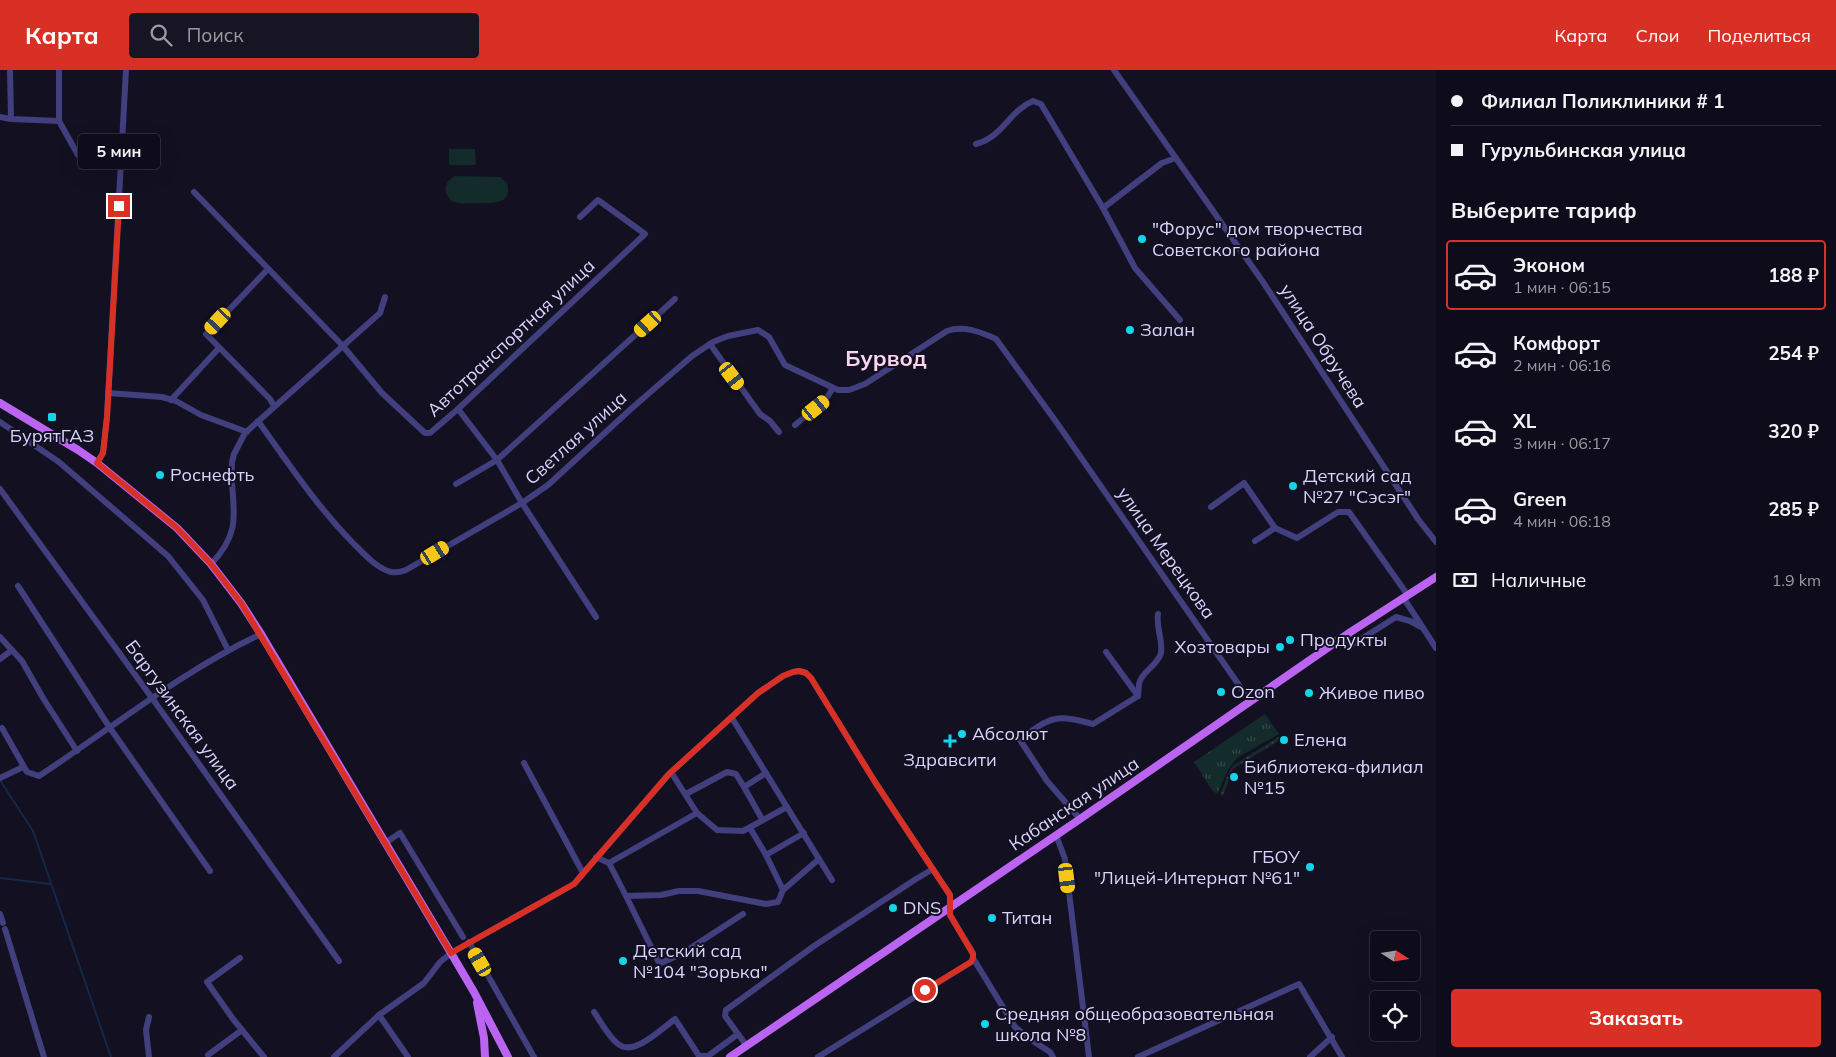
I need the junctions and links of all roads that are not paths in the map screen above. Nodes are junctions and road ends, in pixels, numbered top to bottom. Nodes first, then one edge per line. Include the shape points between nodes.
1 (10, 70) edge
2 (59, 70) edge
3 (126, 70) edge
4 (1114, 70) edge
5 (0, 117) edge
6 (11, 119) junction
7 (59, 121) junction
8 (976, 144) dead end
9 (78, 155) dead end
10 (1176, 158) junction
11 (194, 192) dead end
12 (1104, 208) junction
13 (580, 218) dead end
14 (268, 269) junction
15 (385, 297) dead end
16 (675, 299) dead end
17 (1180, 320) dead end
18 (712, 343) junction
19 (342, 345) junction
20 (219, 348) junction
21 (833, 388) junction
22 (108, 394) junction
23 (171, 400) junction
24 (0, 403) edge
25 (274, 406) junction
26 (458, 409) junction
27 (258, 421) junction
28 (0, 422) edge
29 (795, 425) dead end
30 (246, 432) junction
31 (779, 432) dead end
32 (497, 460) junction
33 (97, 463) junction
34 (456, 484) dead end
35 (0, 489) edge
36 (522, 503) junction
37 (1212, 507) dead end
38 (1275, 528) junction
39 (1255, 541) dead end
40 (1436, 542) edge
41 (211, 564) junction
42 (1436, 577) edge
43 (18, 586) dead end
44 (1405, 596) junction
45 (1158, 614) dead end
46 (596, 617) dead end
47 (1423, 628) junction
48 (261, 634) junction
49 (0, 637) edge
50 (1331, 645) junction
51 (1436, 648) edge
52 (12, 650) junction
53 (228, 650) junction
54 (1106, 652) dead end
55 (0, 659) edge
56 (1138, 696) junction
57 (152, 698) junction
58 (1250, 701) junction
59 (732, 718) junction
60 (2, 728) dead end
61 (110, 728) junction
62 (77, 751) junction
63 (524, 764) dead end
64 (24, 767) junction
65 (671, 772) junction
66 (766, 773) junction
67 (0, 778) edge
68 (744, 786) junction
69 (686, 794) junction
70 (787, 807) junction
71 (697, 813) junction
72 (1080, 819) junction
73 (762, 820) junction
74 (750, 828) junction
75 (804, 833) junction
76 (1056, 835) junction
77 (384, 843) junction
78 (766, 855) junction
79 (596, 857) junction
80 (819, 859) junction
81 (609, 863) junction
82 (933, 869) junction
83 (210, 871) dead end
84 (583, 873) junction
85 (832, 880) dead end
86 (783, 890) junction
87 (626, 896) junction
88 (950, 906) junction
89 (0, 914) edge
90 (743, 914) dead end
91 (463, 937) dead end
92 (469, 942) junction
93 (451, 953) junction
94 (240, 958) dead end
95 (973, 958) junction
96 (339, 961) dead end
97 (474, 992) junction
98 (594, 1012) dead end
99 (379, 1015) junction
100 (148, 1016) dead end
101 (242, 1030) junction
102 (738, 1034) junction
103 (1332, 1037) junction
104 (498, 1038) junction
105 (746, 1046) junction
106 (208, 1056) dead end
107 (1142, 1056) edge
108 (44, 1057) edge
109 (149, 1057) edge
110 (264, 1057) edge
111 (334, 1057) edge
112 (408, 1057) edge
113 (485, 1057) edge
114 (508, 1057) edge
115 (512, 1057) edge
116 (534, 1057) edge
117 (730, 1057) edge
118 (818, 1057) edge
119 (1054, 1057) edge
120 (1089, 1057) edge
121 (1310, 1057) edge
122 (1342, 1057) edge

1 - 6 street
2 - 7 street
3 - 22 street
4 - 10 street, улица Обручева
5 - 6 street
6 - 7 street
7 - 9 street
8 - 12 street via 998,133 1027,103 1038,102
10 - 12 street via 1162,164
10 - 40 street, улица Обручева via 1263,282
11 - 14 street, Автотранспортная улица
12 - 17 street via 1136,268
13 - 26 street, Автотранспортная улица via 598,200 645,234
14 - 19 street, Автотранспортная улица
14 - 20 street via 206,334
15 - 19 street via 380,312
16 - 32 street
18 - 21 street, Светлая улица via 758,330 768,337 785,365
18 - 31 street via 760,414
18 - 36 street, Светлая улица via 671,373 548,485
19 - 25 street
19 - 26 street, Автотранспортная улица via 382,393 425,433 430,433
20 - 23 street
20 - 25 street
21 - 29 street via 826,399
21 - 58 street, улица Мерецкова via 849,390 864,384 955,328 996,338
22 - 23 street
22 - 33 street via 103,453
23 - 30 street
24 - 33 main road
25 - 27 street
26 - 32 street
27 - 30 street
27 - 36 street, Светлая улица via 305,489 332,521 370,560 391,572 406,570
28 - 53 street via 59,462 168,556 203,600
30 - 41 street via 232,462 235,516 232,528 220,555
32 - 34 street
32 - 36 street
33 - 41 main road via 177,528
35 - 57 street, Баргузинская улица
36 - 46 street
37 - 38 street via 1244,484
38 - 39 street
38 - 44 street via 1296,538 1338,512 1349,512
41 - 48 main road
42 - 44 main road, Кабанская улица
43 - 61 street
44 - 47 street
44 - 50 main road, Кабанская улица
45 - 56 street via 1160,654 1158,661 1140,679
47 - 50 street via 1396,618 1355,643
47 - 51 street
48 - 53 street
48 - 77 main road
49 - 52 street
50 - 58 main road, Кабанская улица
52 - 55 street
52 - 62 street via 22,660
53 - 57 street
54 - 56 street
56 - 72 street via 1093,724 1059,717 1020,740 1047,781
57 - 61 street
57 - 96 street, Баргузинская улица
58 - 72 main road, Кабанская улица
59 - 65 street
59 - 66 street
59 - 82 street via 758,693 783,676 799,671 806,673
60 - 64 street
61 - 62 street
61 - 83 street
62 - 64 street via 39,776
63 - 84 street
64 - 67 street
65 - 69 street
65 - 79 street
66 - 68 street
66 - 70 street
68 - 69 street via 736,774 727,772
68 - 73 street
69 - 71 street
70 - 73 street
70 - 75 street
71 - 74 street via 717,830 743,831
71 - 81 street
72 - 76 main road, Кабанская улица
73 - 74 street
74 - 78 street
75 - 78 street
75 - 80 street
76 - 88 main road, Кабанская улица
76 - 120 street via 1065,859
77 - 91 street via 400,833
77 - 93 main road
78 - 86 street
79 - 81 street
79 - 84 street
80 - 85 street
80 - 86 street
81 - 87 street
82 - 88 street via 950,895
82 - 102 street via 814,946 726,1010 725,1016
84 - 92 street via 574,884
86 - 87 street via 778,902 766,904 698,891
87 - 90 street via 661,963 684,953
88 - 95 street via 950,915
88 - 105 main road, Кабанская улица
89 - 108 street
92 - 93 street
92 - 116 street
93 - 97 main road
93 - 99 street via 424,983
94 - 101 street via 207,982
95 - 118 street
95 - 119 street via 1015,1027
97 - 104 main road
97 - 113 main road via 482,1023
98 - 102 street via 616,1042 625,1048 636,1047 675,1019 698,1056 708,1056
99 - 111 street
99 - 112 street
100 - 109 street
101 - 106 street
101 - 110 street
102 - 105 street
103 - 107 street via 1299,984
103 - 121 street
103 - 122 street
104 - 114 main road
104 - 115 main road
105 - 117 main road, Кабанская улица

